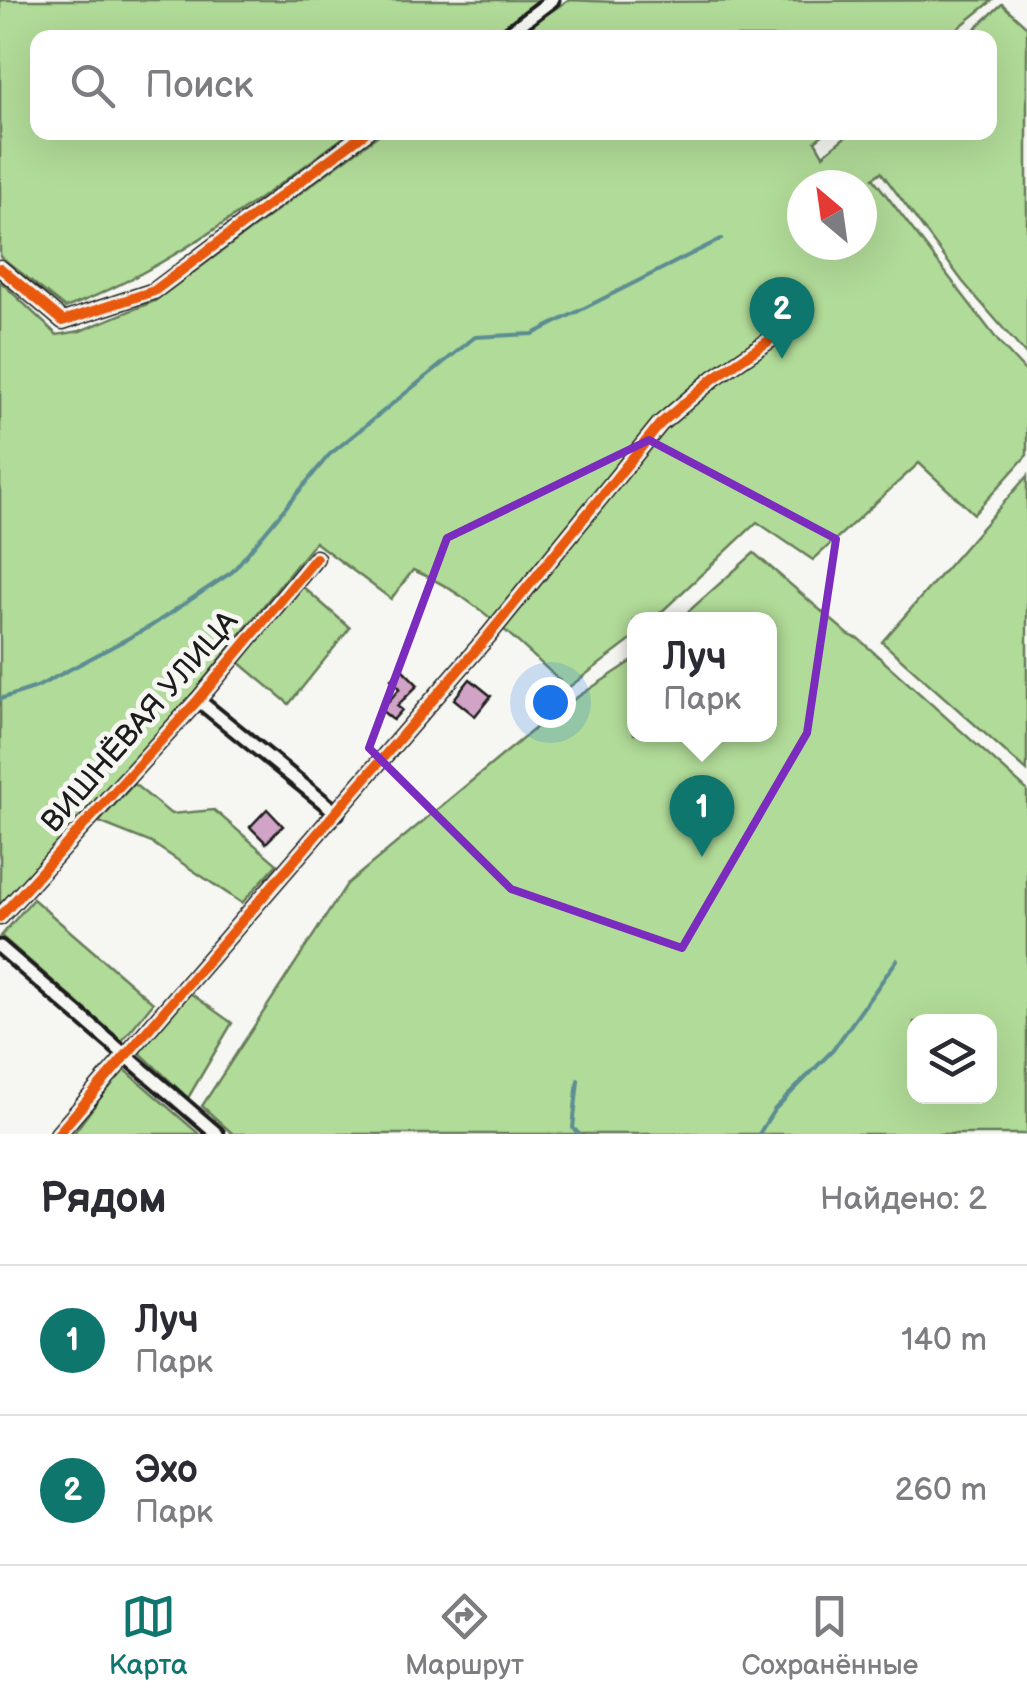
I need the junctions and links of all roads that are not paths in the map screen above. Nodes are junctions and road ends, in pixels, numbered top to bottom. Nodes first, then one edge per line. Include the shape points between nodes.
1 (552, 0) edge
2 (513, 30) edge
3 (355, 140) edge
4 (0, 268) edge
5 (789, 327) dead end
6 (316, 558) dead end
7 (198, 700) junction
8 (337, 813) junction
9 (0, 917) edge
10 (0, 946) edge
11 (126, 1052) junction
12 (58, 1134) edge
13 (217, 1134) edge

1 - 2 street
3 - 4 street via 154,291 63,321
5 - 8 street via 660,424
6 - 7 street, ВИШНЁВАЯ УЛИЦА
7 - 8 street
7 - 9 street, ВИШНЁВАЯ УЛИЦА
8 - 11 street
10 - 11 street
11 - 12 street
11 - 13 street

